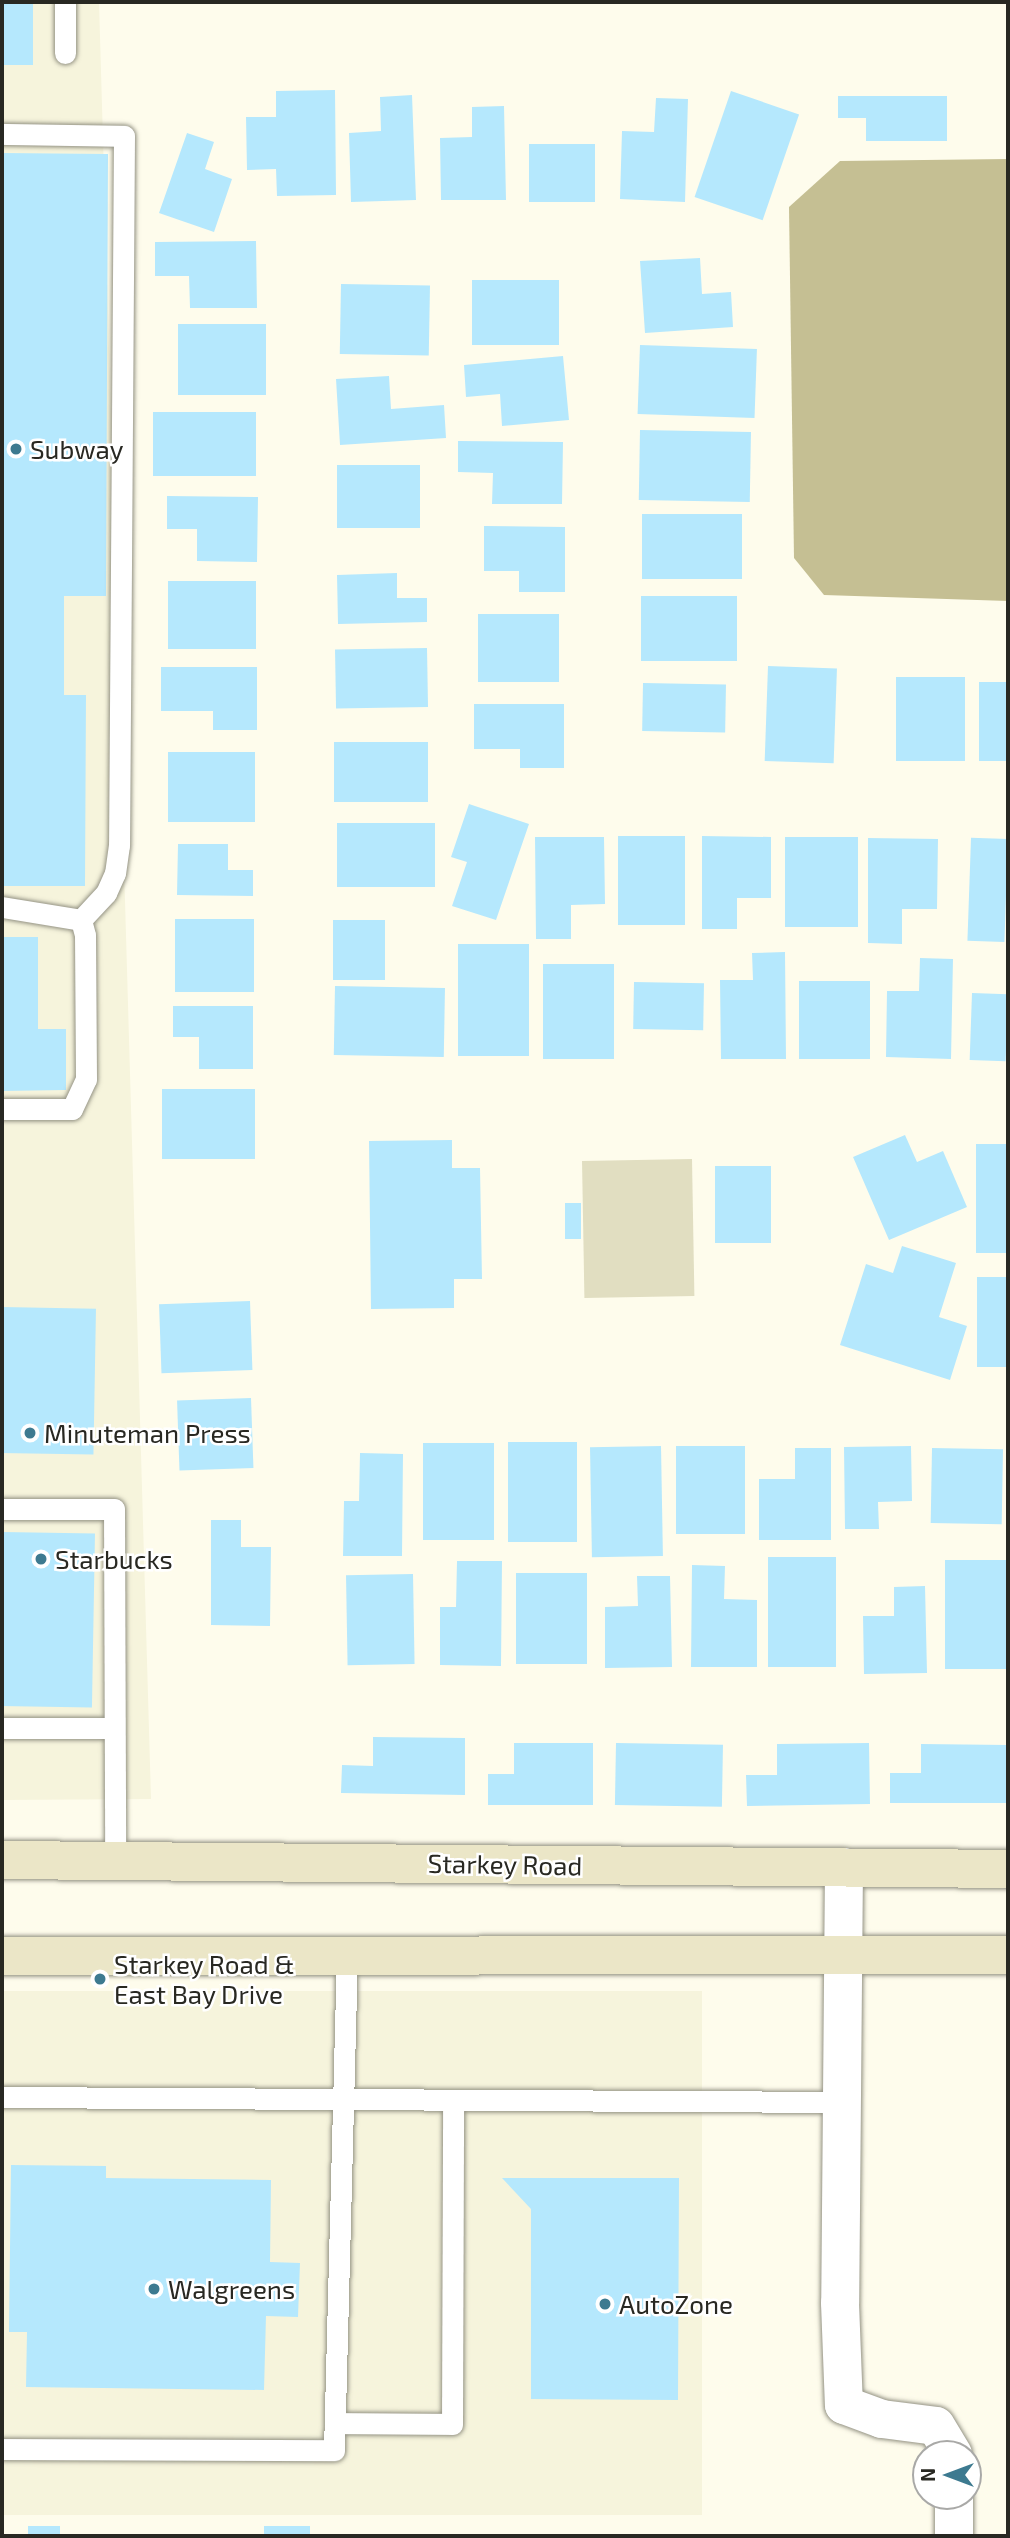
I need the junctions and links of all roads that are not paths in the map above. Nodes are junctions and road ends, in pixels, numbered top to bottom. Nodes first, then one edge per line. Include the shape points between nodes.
1 (65, 2) edge
2 (65, 54) dead end
3 (2, 135) edge
4 (2, 907) edge
5 (81, 920) junction
6 (2, 1109) edge
7 (2, 1509) edge
8 (2, 1728) edge
9 (114, 1728) junction
10 (2, 1860) edge
11 (115, 1861) junction
12 (844, 1867) junction
13 (1008, 1869) edge
14 (347, 1955) junction
15 (1008, 1955) edge
16 (2, 1956) edge
17 (844, 1956) junction
18 (2, 2097) edge
19 (344, 2100) junction
20 (453, 2101) junction
21 (844, 2102) junction
22 (335, 2423) junction
23 (944, 2440) edge
24 (2, 2449) edge
25 (954, 2510) edge
26 (954, 2536) edge

1 - 2 lane
3 - 5 lane via 124,135 119,845 106,893
4 - 5 lane
5 - 6 lane via 86,1066 82,1094 72,1109
7 - 9 lane via 114,1509
8 - 9 lane
9 - 11 lane
10 - 11 main road, Starkey Road
11 - 12 main road, Starkey Road
12 - 13 main road, Starkey Road
12 - 17 street
14 - 16 main road
14 - 17 main road
14 - 19 lane
15 - 17 main road
17 - 21 street
18 - 19 lane
19 - 20 lane
19 - 22 lane
20 - 21 lane
20 - 22 lane via 452,2424
21 - 23 street via 840,2303 844,2405 882,2419 936,2426
22 - 24 lane via 334,2450
25 - 26 street

